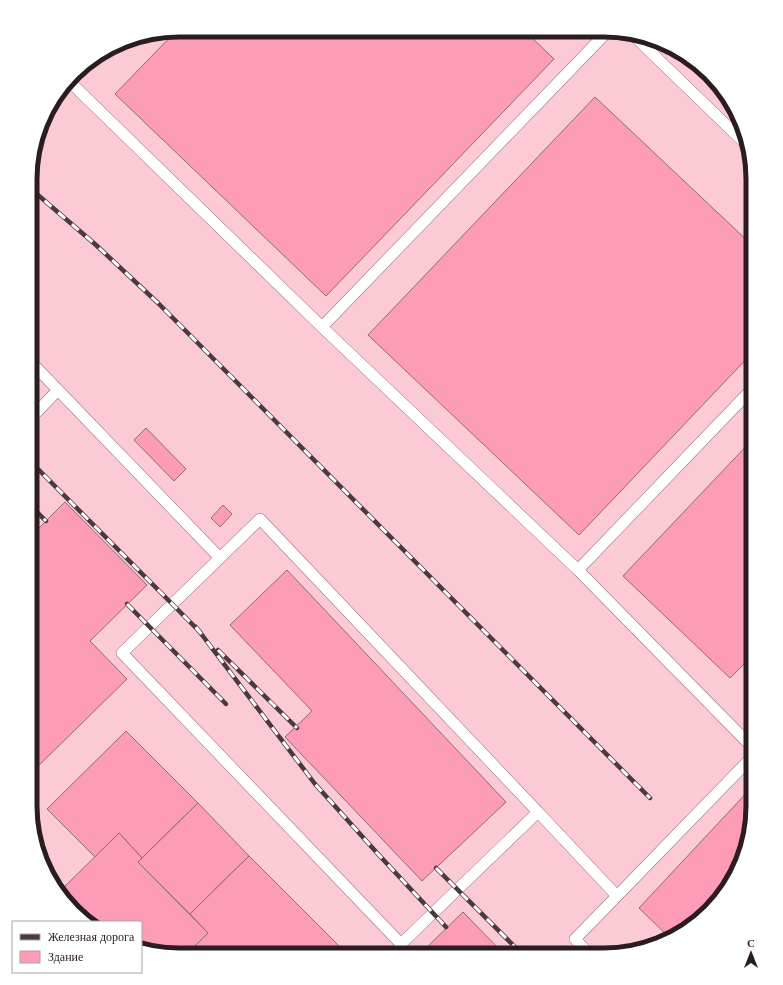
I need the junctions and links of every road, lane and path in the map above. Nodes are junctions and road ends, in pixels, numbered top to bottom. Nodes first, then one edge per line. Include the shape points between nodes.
1 (602, 37) edge
2 (640, 42) edge
3 (73, 84) edge
4 (740, 138) edge
5 (322, 327) junction
6 (37, 368) edge
7 (58, 390) junction
8 (746, 395) edge
9 (37, 412) edge
10 (220, 558) junction
11 (578, 570) junction
12 (746, 741) edge
13 (746, 763) edge
14 (538, 812) junction
15 (617, 896) junction
16 (583, 948) edge

1 - 5 lane
2 - 4 lane
3 - 5 lane
5 - 11 lane
6 - 7 lane
7 - 9 lane
7 - 10 lane
8 - 11 lane
10 - 14 lane via 260,519
10 - 14 lane via 122,653 401,944
11 - 12 lane
13 - 15 lane
14 - 15 lane
15 - 16 lane via 575,939

